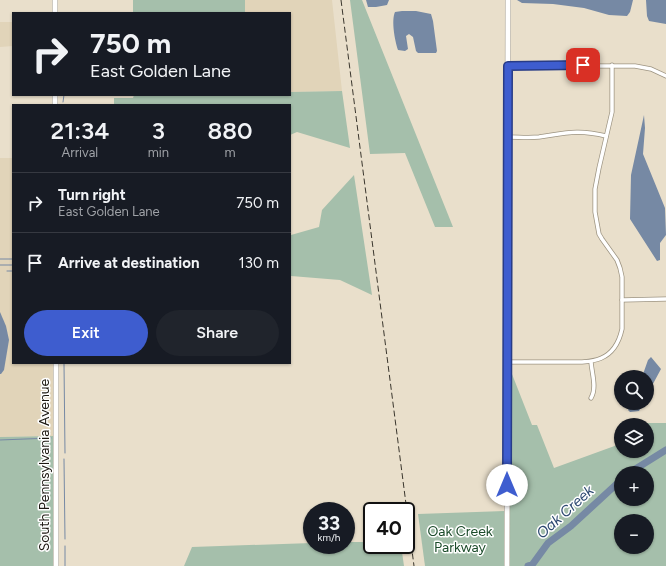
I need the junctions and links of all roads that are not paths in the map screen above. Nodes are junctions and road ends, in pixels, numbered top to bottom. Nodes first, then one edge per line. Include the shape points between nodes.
1 (55, 0) edge
2 (508, 0) edge
3 (55, 12) edge
4 (612, 65) junction
5 (508, 66) junction
6 (666, 76) edge
7 (606, 136) junction
8 (507, 137) junction
9 (666, 299) edge
10 (622, 300) junction
11 (508, 362) junction
12 (590, 362) junction
13 (56, 364) edge
14 (591, 398) dead end
15 (56, 566) edge
16 (507, 566) edge

1 - 3 street
2 - 5 street
4 - 5 street
4 - 6 street via 651,69
4 - 7 street via 612,112
5 - 8 street
7 - 8 street via 581,131 537,137
7 - 10 street via 598,168 595,212 599,234 620,268
8 - 11 street
9 - 10 street
10 - 12 street via 620,337 607,355
11 - 12 street
11 - 16 street
12 - 14 street via 594,385
13 - 15 street, South Pennsylvania Avenue

